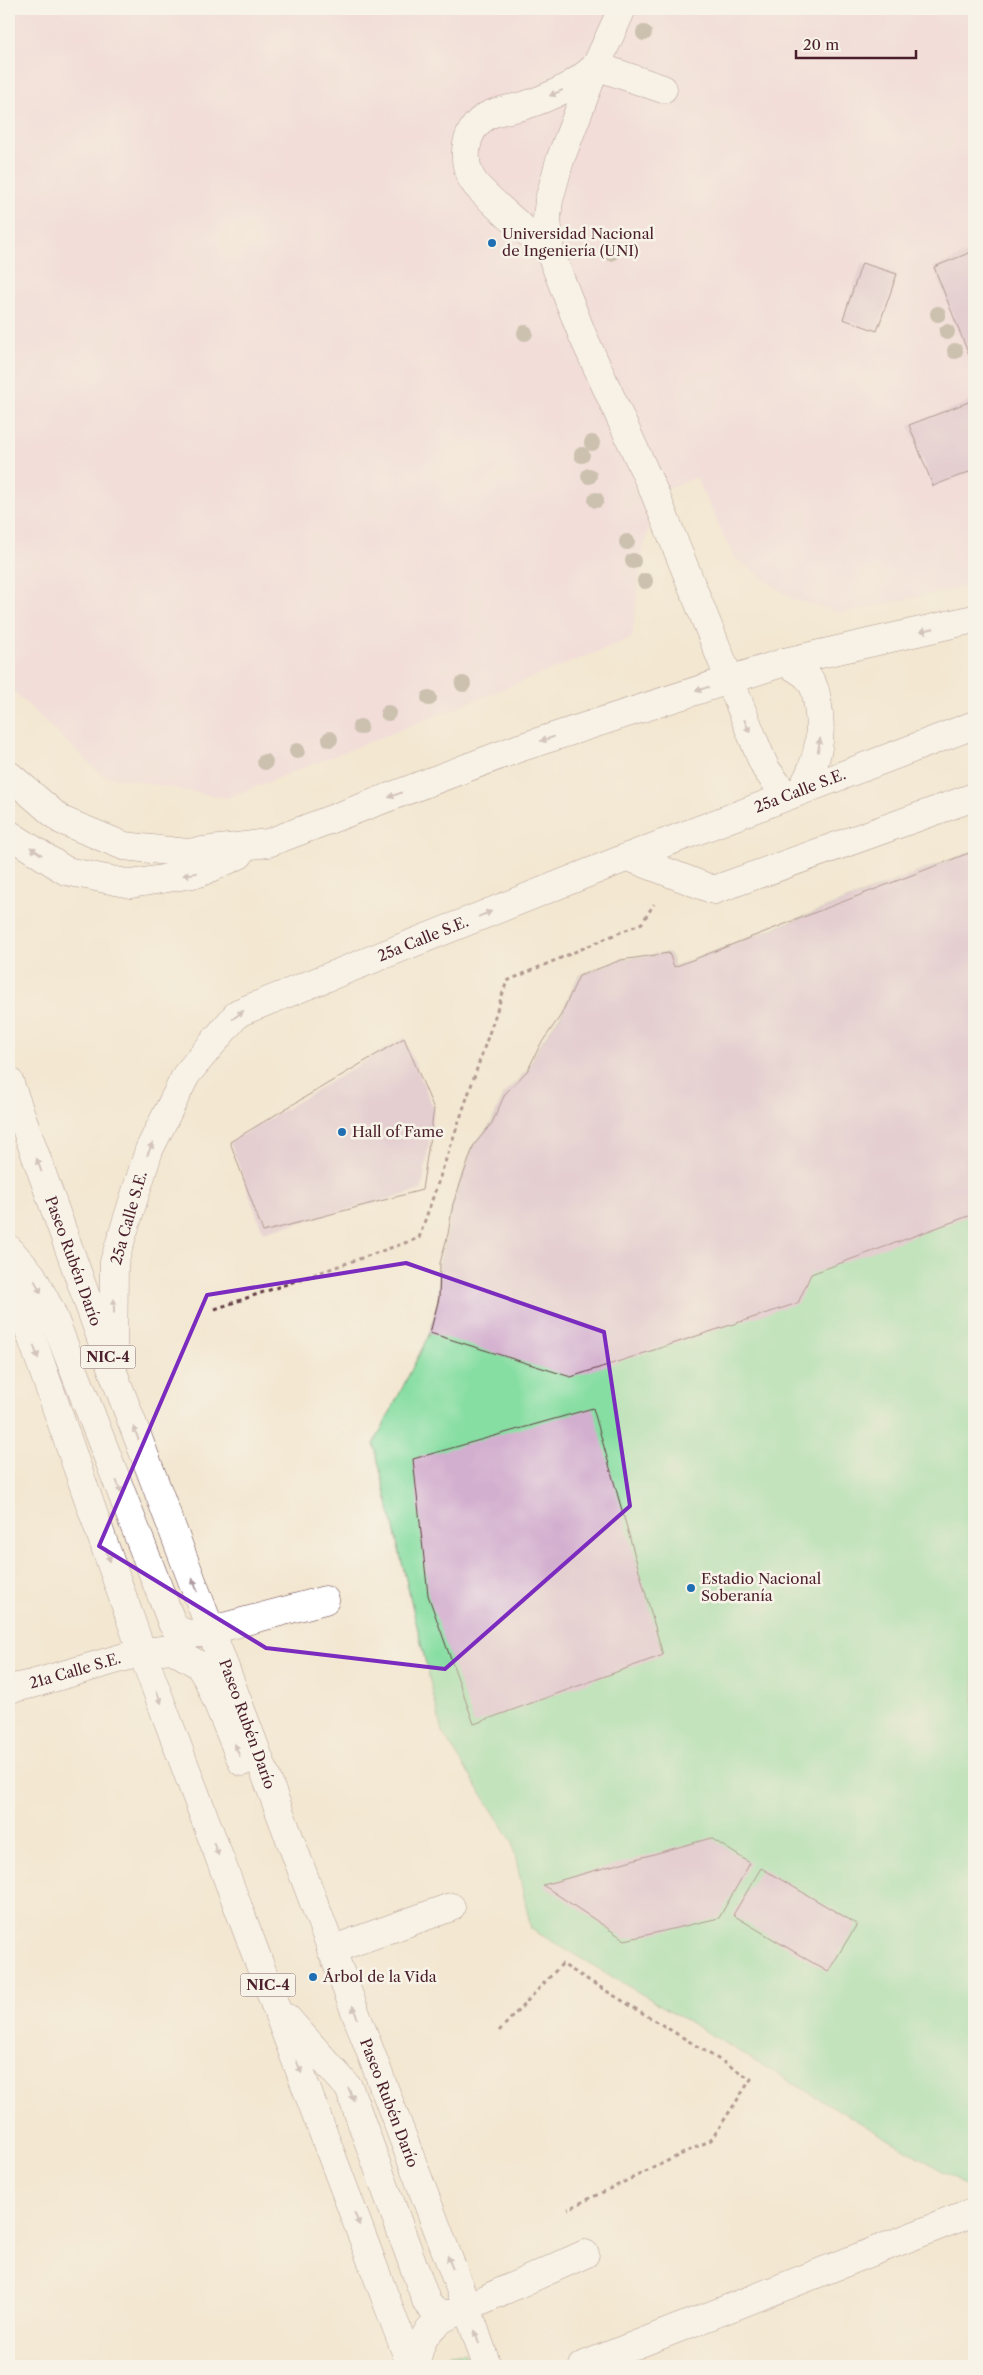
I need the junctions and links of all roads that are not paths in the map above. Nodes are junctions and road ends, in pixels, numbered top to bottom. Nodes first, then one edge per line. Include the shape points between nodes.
1 (622, 9) edge
2 (596, 66) junction
3 (663, 89) dead end
4 (556, 175) junction
5 (477, 186) junction
6 (550, 252) junction
7 (974, 619) edge
8 (785, 662) junction
9 (728, 680) junction
10 (974, 726) edge
11 (9, 775) edge
12 (794, 793) junction
13 (974, 797) edge
14 (9, 834) edge
15 (268, 843) junction
16 (628, 857) junction
17 (9, 1082) edge
18 (9, 1249) edge
19 (9, 1273) edge
20 (113, 1372) junction
21 (326, 1600) dead end
22 (212, 1630) junction
23 (142, 1652) junction
24 (9, 1689) edge
25 (451, 1907) dead end
26 (329, 1942) junction
27 (275, 2004) junction
28 (974, 2212) edge
29 (585, 2254) dead end
30 (458, 2311) junction
31 (411, 2366) edge
32 (417, 2366) edge
33 (487, 2366) edge
34 (582, 2366) edge

1 - 2 main road
2 - 3 main road
2 - 4 main road
2 -> 5 main road via 580,80 547,98 486,116 476,125 465,154 470,175
4 - 5 main road via 540,196 518,202 501,202
4 - 6 main road via 548,200
5 - 6 main road
6 - 9 main road via 582,334 655,494
7 -> 8 main road
8 - 9 main road
12 -> 8 main road via 812,772 821,734 820,716 817,696 810,681
9 -> 12 main road via 766,769
9 -> 15 main road via 519,748
10 - 12 main road, 25a Calle S.E.
11 - 15 main road via 61,820 124,846 187,852
12 - 16 main road, 25a Calle S.E.
13 - 16 main road via 714,890
15 -> 14 main road via 199,873 131,884 66,871
20 -> 16 main road, 25a Calle S.E. via 114,1262 149,1150 186,1075 238,1013
20 -> 17 main road, Paseo Rubén Darío / NIC-4
18 -> 22 main road via 32,1276 51,1311 172,1624 185,1633
19 -> 23 main road, NIC-4
22 -> 20 main road, Paseo Rubén Darío / NIC-4
21 - 22 main road
22 - 23 main road
22 - 26 main road, Paseo Rubén Darío / NIC-4
23 - 24 main road, 21a Calle S.E.
26 -> 23 main road via 292,1882 208,1680 199,1666 172,1649
23 -> 27 main road, NIC-4
25 - 26 main road
30 -> 26 main road, Paseo Rubén Darío / NIC-4
27 -> 30 main road via 349,2088 427,2303 435,2312
27 -> 31 main road, NIC-4
28 - 34 main road
29 - 30 main road
30 - 32 main road via 435,2322 424,2341
33 -> 30 main road, Paseo Rubén Darío / NIC-4

